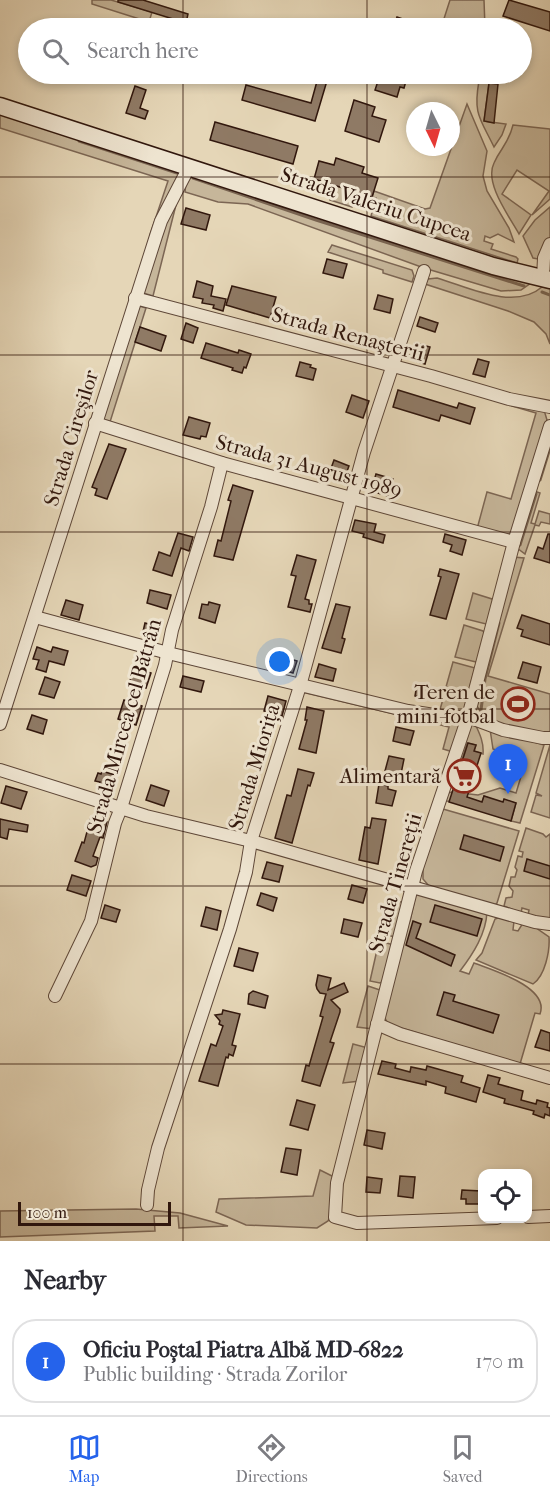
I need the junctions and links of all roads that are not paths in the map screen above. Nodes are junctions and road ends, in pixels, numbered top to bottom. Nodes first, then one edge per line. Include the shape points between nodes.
1 (0, 106) edge
2 (189, 167) junction
3 (550, 244) edge
4 (424, 272) dead end
5 (547, 279) edge
6 (135, 298) junction
7 (392, 367) junction
8 (550, 407) edge
9 (95, 423) junction
10 (550, 426) edge
11 (222, 463) junction
12 (352, 499) junction
13 (514, 542) junction
14 (35, 617) junction
15 (168, 653) junction
16 (300, 686) junction
17 (468, 717) junction
18 (0, 724) edge
19 (550, 738) edge
20 (0, 770) edge
21 (122, 808) junction
22 (251, 841) junction
23 (412, 886) junction
24 (550, 924) edge
25 (56, 996) dead end
26 (377, 1024) junction
27 (550, 1078) edge
28 (147, 1205) dead end
29 (550, 1216) edge
30 (532, 1217) edge
31 (478, 1219) edge

1 - 2 main road, Strada Valeriu Cupcea
2 - 5 main road, Strada Valeriu Cupcea via 493,266
2 - 6 street, Strada Cireşilor via 161,221
3 - 5 street via 544,258
4 - 7 street, Strada Mioriţa
6 - 7 street, Strada Renaşterii
6 - 9 street, Strada Cireşilor
7 - 8 street, Strada Renaşterii
7 - 12 street, Strada Mioriţa
9 - 11 street, Strada 31 August 1989
9 - 14 street, Strada Cireşilor
10 - 13 street, Strada Tinereţii
11 - 12 street, Strada 31 August 1989
11 - 15 street, Strada Mircea cel Bătrân
12 - 13 street, Strada 31 August 1989
12 - 16 street, Strada Mioriţa
13 - 17 street, Strada Tinereţii
14 - 15 street
14 - 18 street, Strada Cireşilor
15 - 16 street
15 - 21 street, Strada Mircea cel Bătrân
16 - 17 street via 408,711
16 - 22 street, Strada Mioriţa
17 - 19 street via 503,730
17 - 23 street, Strada Tinereţii
20 - 21 street
21 - 22 street
21 - 25 street, Strada Mircea cel Bătrân via 91,921
22 - 23 street
22 - 28 street, Strada Mioriţa via 230,929 158,1148
23 - 24 street
23 - 26 street, Strada Tinereţii
26 - 27 street
26 - 31 street, Strada Tinereţii via 337,1183 336,1217 375,1224
29 - 30 street

